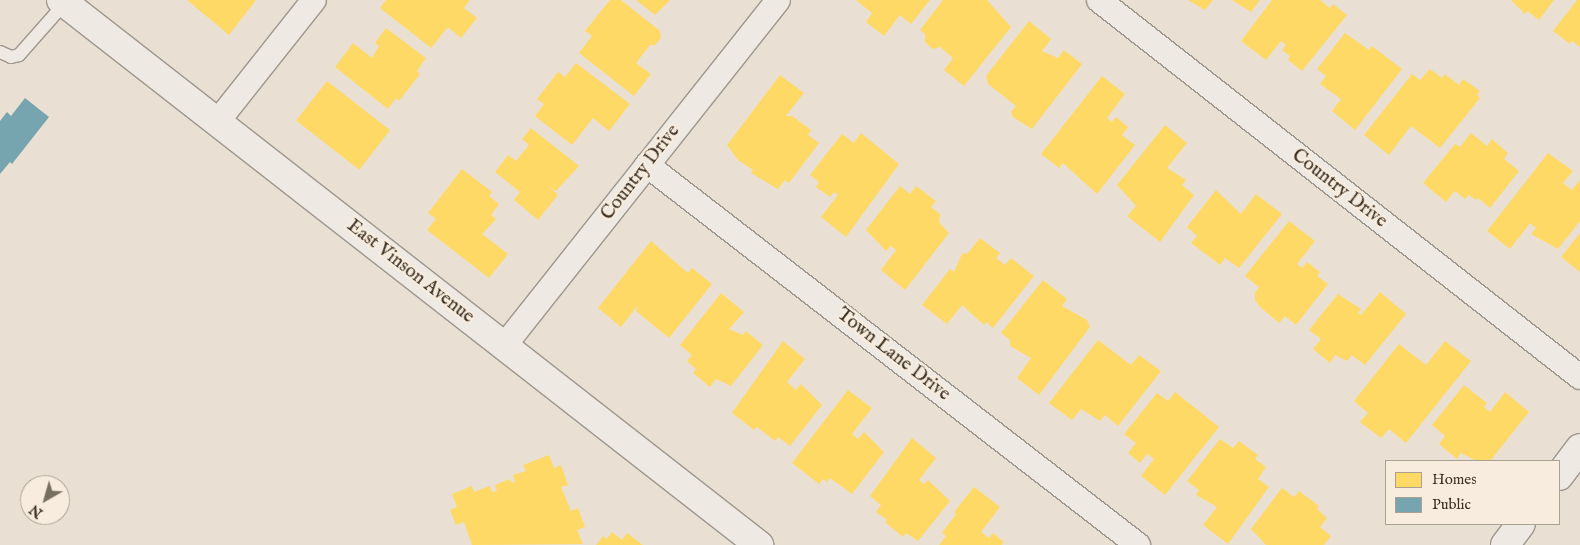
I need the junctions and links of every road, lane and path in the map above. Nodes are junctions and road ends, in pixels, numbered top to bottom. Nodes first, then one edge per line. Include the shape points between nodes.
1 (314, 0) edge
2 (778, 0) edge
3 (1099, 0) edge
4 (63, 2) edge
5 (0, 52) edge
6 (218, 121) junction
7 (648, 165) junction
8 (504, 346) junction
9 (1580, 377) edge
10 (1580, 448) edge
11 (1560, 475) edge
12 (1521, 525) edge
13 (759, 545) edge
14 (1138, 545) edge
15 (1505, 545) edge

1 - 6 street
2 - 7 street, Country Drive
3 - 9 street, Country Drive
4 - 5 lane via 19,56 11,57
4 - 6 street, East Vinson Avenue
6 - 8 street, East Vinson Avenue
7 - 8 street, Country Drive
7 - 14 street, Town Lane Drive
8 - 13 street, East Vinson Avenue
10 - 11 street
12 - 15 street

